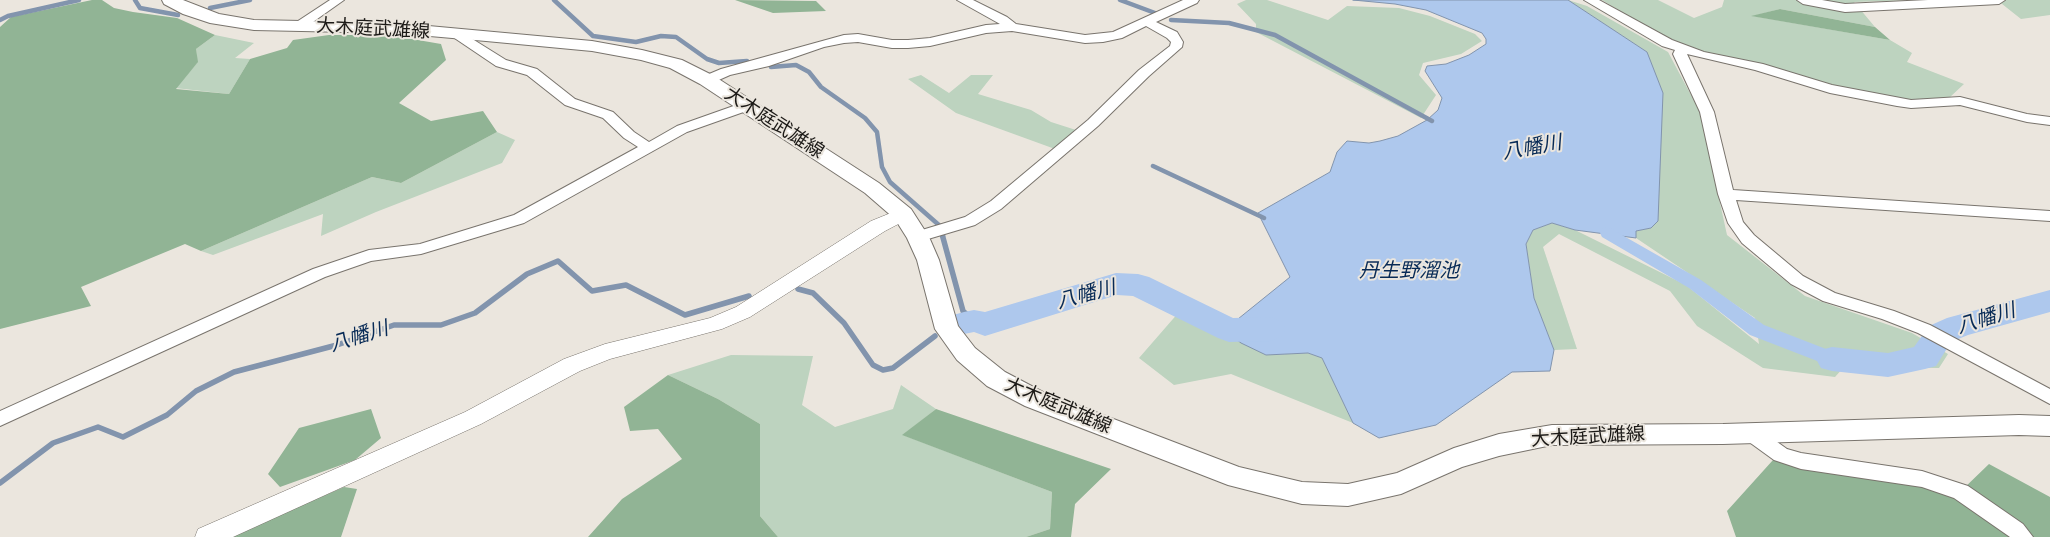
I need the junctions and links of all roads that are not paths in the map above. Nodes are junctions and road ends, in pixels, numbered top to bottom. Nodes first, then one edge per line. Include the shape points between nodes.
1 (170, 0) edge
2 (338, 0) edge
3 (963, 0) edge
4 (1193, 0) edge
5 (1590, 0) edge
6 (1803, 0) edge
7 (1999, 0) edge
8 (1148, 22) junction
9 (299, 26) junction
10 (1012, 27) junction
11 (458, 34) junction
12 (1681, 50) junction
13 (706, 80) junction
14 (747, 106) junction
15 (2050, 121) edge
16 (647, 147) junction
17 (1726, 194) junction
18 (903, 214) junction
19 (2050, 216) edge
20 (934, 233) junction
21 (2050, 397) edge
22 (0, 420) edge
23 (2050, 426) edge
24 (1752, 434) junction
25 (207, 537) edge
26 (2023, 537) edge

1 - 9 main road, 大木庭武雄線 via 216,19 254,25
2 - 9 street
3 - 10 street
4 - 8 street
5 - 12 street
6 - 7 street via 1845,8
8 - 10 street via 1103,38
8 - 20 street via 1172,35 1177,42 1176,48 996,205 970,220
9 - 11 main road, 大木庭武雄線 via 396,28
10 - 13 street via 986,28 908,44 844,39
11 - 13 main road, 大木庭武雄線 via 592,46 642,55 676,64
11 - 16 street via 501,63 532,72 570,102 608,115
12 - 15 street via 1758,67 1830,89 1911,104 1960,101
12 - 17 street via 1707,112
13 - 14 main road, 大木庭武雄線
14 - 16 street via 682,129
14 - 18 main road, 大木庭武雄線 via 872,188
16 - 22 street via 519,219 421,249 369,256 319,273
17 - 19 street
17 - 21 street via 1736,223 1748,239 1797,280 1829,297 1924,329
18 - 20 main road, 大木庭武雄線
18 - 25 street via 878,226 743,312 715,324 605,352 572,365 464,422
20 - 24 main road, 大木庭武雄線 via 928,260 947,329 966,354 996,379 1034,399 1237,477 1302,493 1348,495 1401,483 1454,458 1499,444 1552,435
23 - 24 main road, 大木庭武雄線
24 - 26 street via 1781,455 1801,461 1922,478 1961,492

